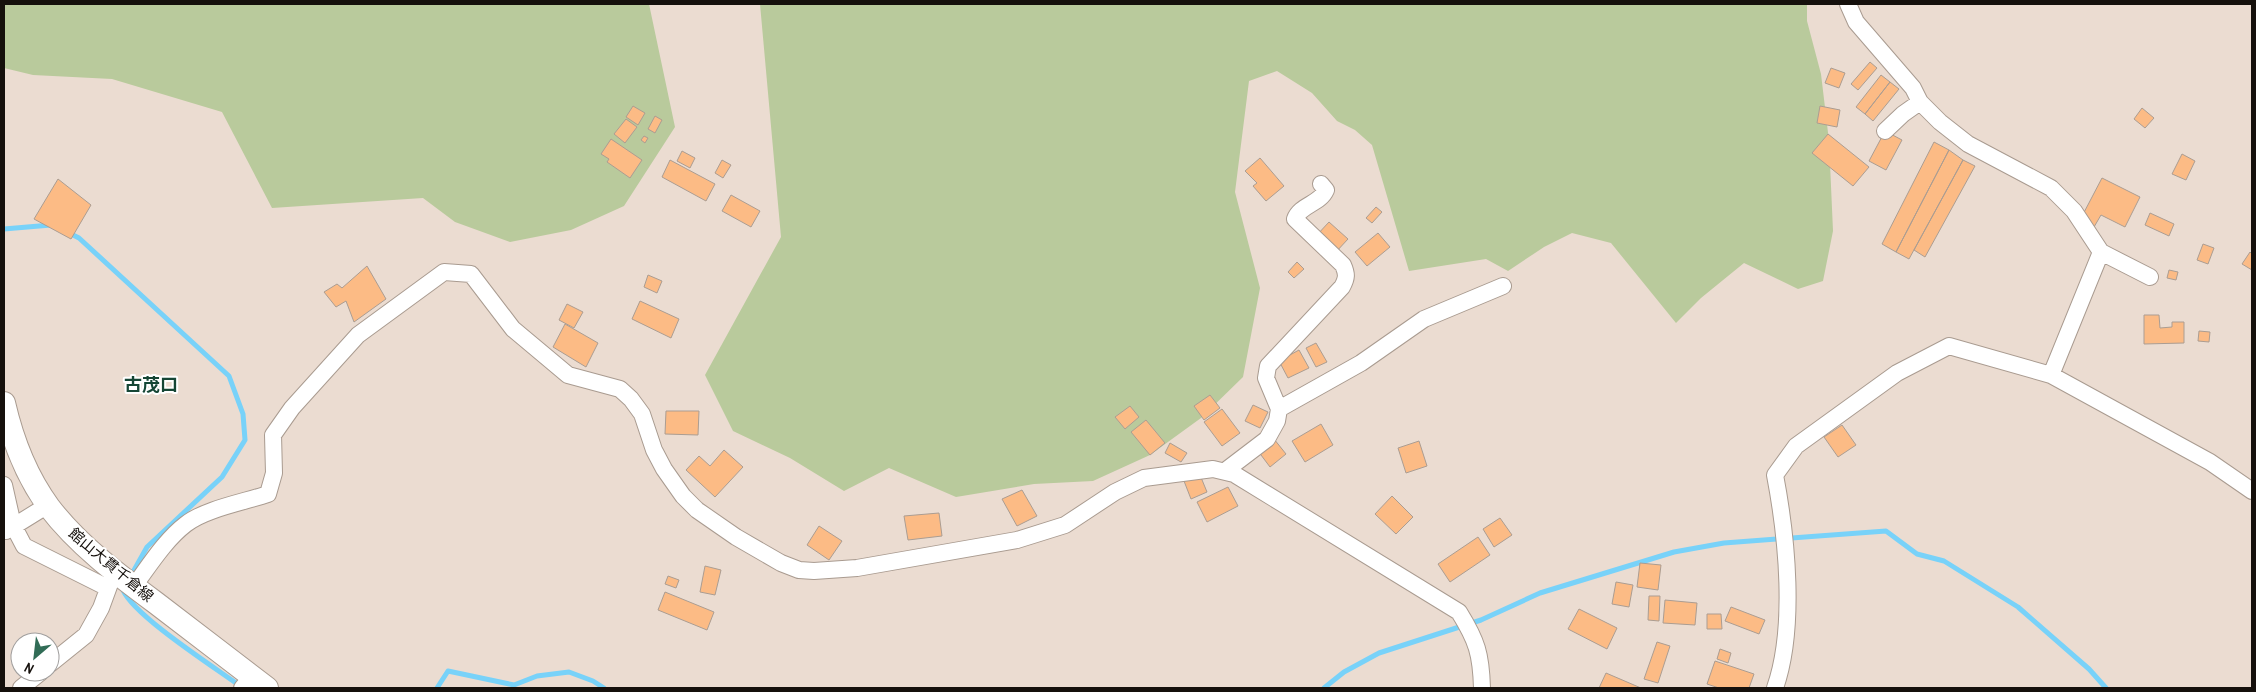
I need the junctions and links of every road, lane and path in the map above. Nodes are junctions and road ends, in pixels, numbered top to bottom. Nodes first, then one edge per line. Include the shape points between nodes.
1 (1848, 4) edge
2 (1920, 102) junction
3 (1885, 131) dead end
4 (1321, 184) dead end
5 (2101, 252) junction
6 (2150, 277) dead end
7 (1503, 286) dead end
8 (2051, 375) junction
9 (4, 403) edge
10 (1279, 409) junction
11 (1225, 471) junction
12 (4, 485) edge
13 (2252, 491) edge
14 (48, 505) junction
15 (8, 529) edge
16 (111, 580) junction
17 (134, 586) junction
18 (60, 656) edge
19 (254, 684) edge
20 (1482, 688) edge
21 (1775, 688) edge

1 - 2 street via 1856,22 1913,88
2 - 3 street
2 - 5 street via 1968,144 2051,188 2074,211
4 - 10 street via 1326,190 1323,196 1297,213 1295,219 1343,265 1346,279 1268,366 1266,378
5 - 6 street
5 - 8 street
7 - 10 street via 1424,319 1361,363
8 - 13 street via 2210,462
8 - 21 street via 1949,346 1897,373 1796,446 1775,475 1784,523 1786,633 1784,658
9 - 14 main road, 館山大貫千倉線 via 15,442
10 - 11 street via 1277,421 1267,439
11 - 17 street via 1144,478 1115,492 1065,525 1033,537 857,568 799,570 736,537 682,496 654,450 642,414 620,389 568,375 514,329 471,274 444,272 358,336 292,408 273,435 274,473 268,494 205,514 186,524
11 - 20 street via 1459,612 1479,651
12 - 15 street
14 - 15 street
14 - 16 main road, 館山大貫千倉線
15 - 16 street via 24,546
16 - 17 main road, 館山大貫千倉線
16 - 18 street via 86,635
17 - 19 main road, 館山大貫千倉線

